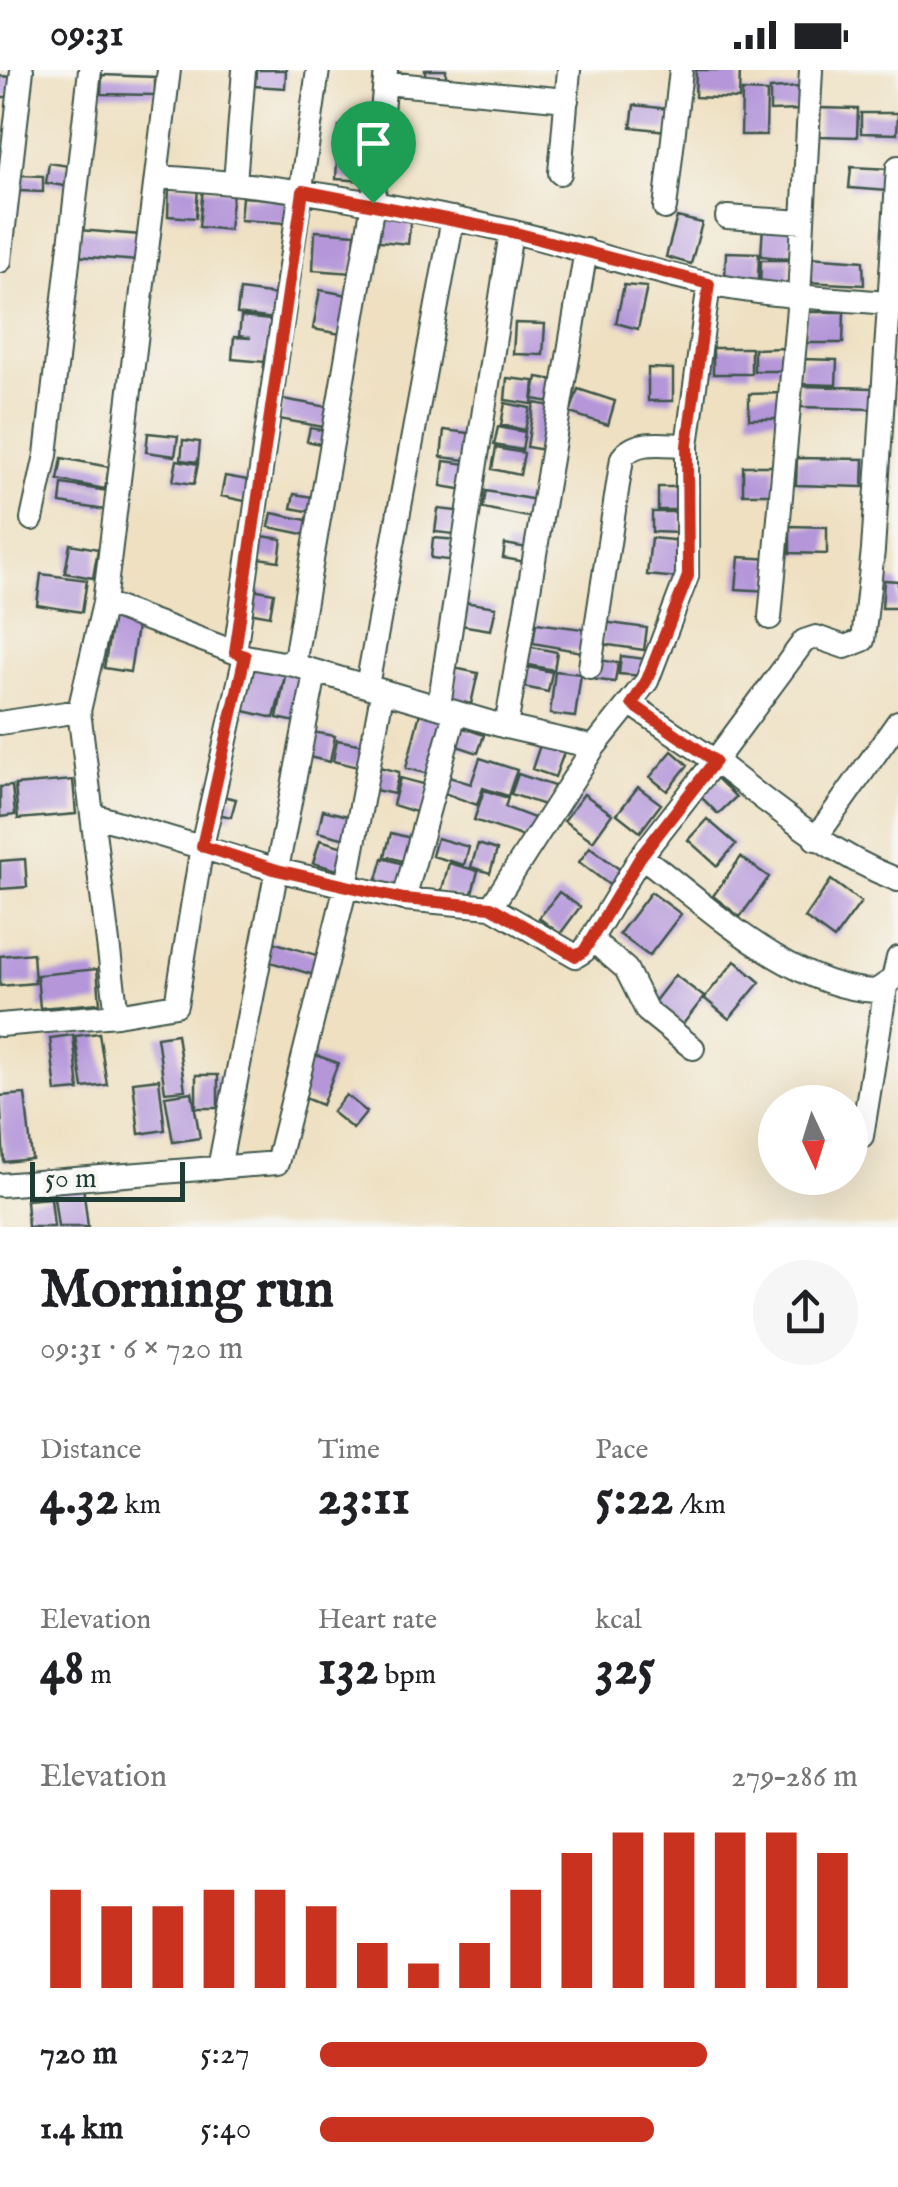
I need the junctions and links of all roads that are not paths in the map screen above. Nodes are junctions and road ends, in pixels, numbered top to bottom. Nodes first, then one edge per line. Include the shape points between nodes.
1 (22, 70) edge
2 (90, 70) edge
3 (169, 70) edge
4 (244, 70) edge
5 (318, 70) edge
6 (570, 70) edge
7 (680, 70) edge
8 (811, 70) edge
9 (386, 76) edge
10 (566, 100) junction
11 (898, 167) edge
12 (560, 173) dead end
13 (157, 177) junction
14 (235, 182) junction
15 (303, 191) junction
16 (373, 203) junction
17 (665, 208) dead end
18 (453, 218) junction
19 (728, 218) dead end
20 (803, 222) junction
21 (512, 232) junction
22 (586, 250) junction
23 (0, 261) edge
24 (709, 284) junction
25 (799, 296) junction
26 (894, 304) edge
27 (687, 445) junction
28 (32, 518) dead end
29 (104, 603) junction
30 (770, 618) dead end
31 (240, 654) junction
32 (590, 667) dead end
33 (304, 669) junction
34 (374, 690) junction
35 (632, 704) junction
36 (447, 710) junction
37 (80, 711) junction
38 (0, 722) edge
39 (898, 722) edge
40 (506, 728) junction
41 (594, 746) junction
42 (715, 761) junction
43 (93, 815) junction
44 (815, 839) junction
45 (202, 846) junction
46 (641, 856) junction
47 (277, 870) junction
48 (898, 880) edge
49 (346, 886) junction
50 (404, 899) junction
51 (491, 907) junction
52 (591, 940) junction
53 (898, 958) edge
54 (889, 1003) edge
55 (116, 1016) junction
56 (0, 1025) edge
57 (693, 1048) dead end
58 (868, 1106) edge
59 (219, 1168) junction
60 (0, 1185) edge

1 - 23 street
2 - 28 street via 46,455
3 - 13 street
4 - 14 street
5 - 15 street
6 - 10 street
7 - 17 street
8 - 20 street
9 - 10 street
9 - 16 street
10 - 12 street
11 - 26 street
13 - 14 street
13 - 29 street
14 - 15 street
15 - 16 street
15 - 31 street
16 - 18 street
16 - 33 street
18 - 21 street
18 - 34 street
19 - 20 street
20 - 25 street
21 - 22 street
21 - 36 street
22 - 24 street
22 - 40 street
24 - 25 street
24 - 27 street
25 - 26 street
25 - 30 street
26 - 42 street via 863,640 845,647 816,636 804,641
27 - 32 street via 639,445 622,458
27 - 35 street via 688,576
29 - 31 street
29 - 37 street
31 - 33 street
31 - 45 street
33 - 34 street
33 - 47 street
34 - 36 street
34 - 49 street
35 - 41 street
35 - 42 street
36 - 40 street
36 - 50 street
37 - 38 street
37 - 43 street
39 - 44 street
40 - 41 street
41 - 51 street
42 - 44 street
42 - 46 street
43 - 45 street
43 - 55 street
44 - 48 street
45 - 47 street
45 - 55 street via 176,1006
46 - 52 street
46 - 54 street via 790,967
47 - 49 street
47 - 59 street
49 - 50 street
49 - 59 street via 276,1163
50 - 51 street
51 - 52 street via 576,956
52 - 57 street via 626,969 647,1011
53 - 54 street
54 - 58 street
55 - 56 street
59 - 60 street

